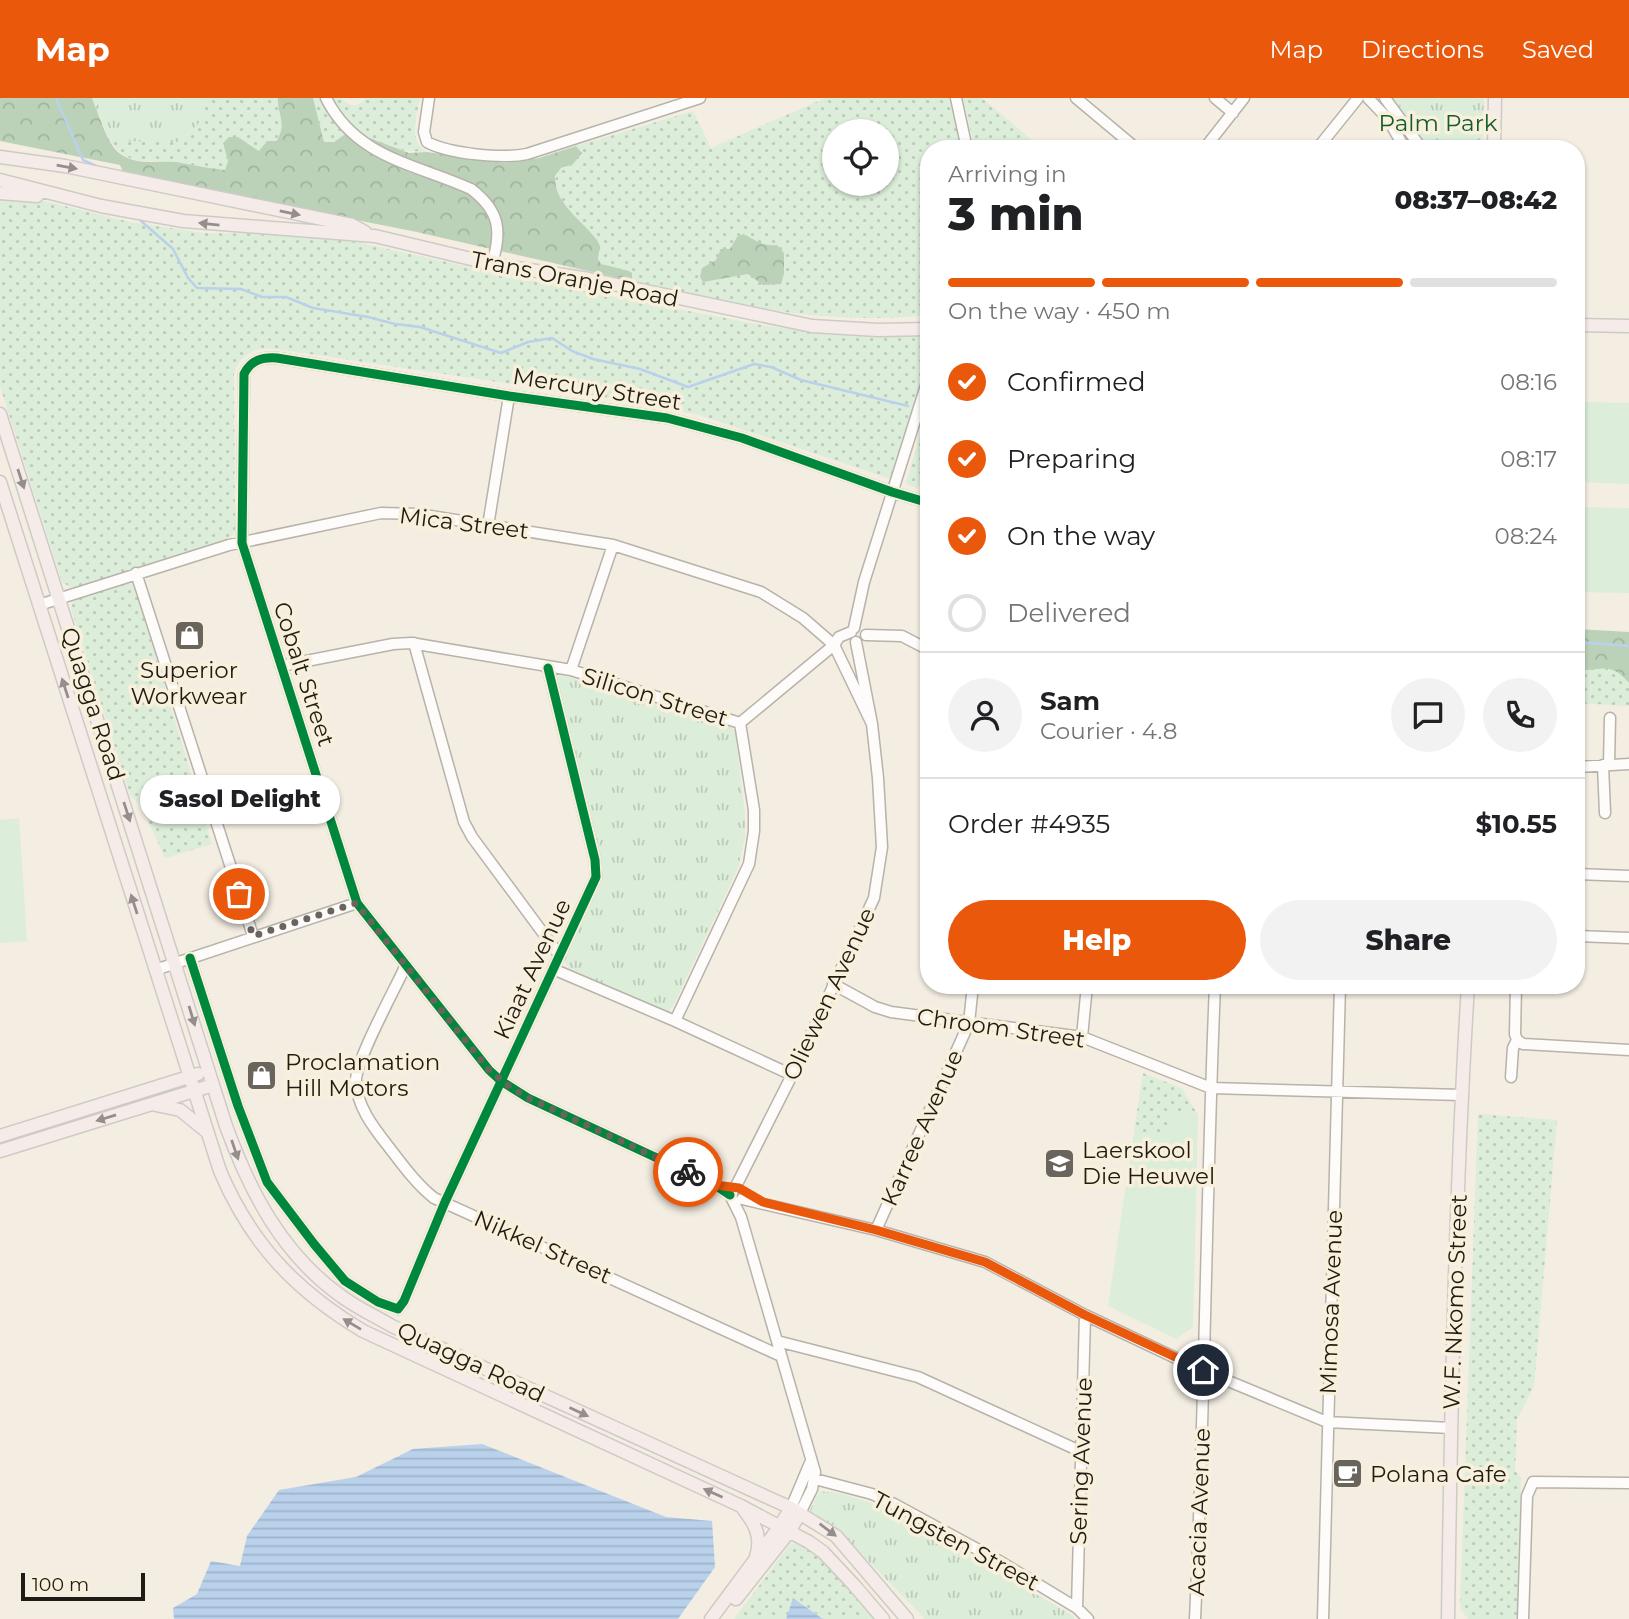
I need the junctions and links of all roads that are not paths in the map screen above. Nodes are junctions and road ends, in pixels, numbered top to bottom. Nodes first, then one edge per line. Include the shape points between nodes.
1 (326, 98) edge
2 (429, 98) edge
3 (700, 98) edge
4 (956, 98) edge
5 (1076, 98) edge
6 (1215, 98) edge
7 (1244, 98) edge
8 (1358, 98) edge
9 (1368, 98) edge
10 (1385, 98) edge
11 (1495, 98) edge
12 (681, 101) edge
13 (1233, 113) junction
14 (965, 140) edge
15 (1125, 140) edge
16 (1211, 140) edge
17 (1324, 140) edge
18 (1400, 140) edge
19 (1415, 140) edge
20 (1494, 140) edge
21 (0, 157) edge
22 (0, 180) edge
23 (0, 193) edge
24 (79, 201) junction
25 (375, 236) junction
26 (492, 264) junction
27 (776, 320) junction
28 (920, 321) edge
29 (1585, 325) edge
30 (1629, 326) edge
31 (920, 329) edge
32 (250, 365) joint
33 (509, 396) junction
34 (920, 404) edge
35 (0, 414) edge
36 (0, 482) edge
37 (892, 492) junction
38 (920, 500) edge
39 (488, 526) junction
40 (242, 543) junction
41 (613, 545) junction
42 (136, 573) junction
43 (60, 599) junction
44 (39, 605) junction
45 (853, 636) junction
46 (414, 643) junction
47 (920, 645) edge
48 (281, 666) junction
49 (548, 668) junction
50 (571, 670) junction
51 (1610, 718) dead end
52 (740, 723) junction
53 (872, 724) junction
54 (1629, 764) edge
55 (1606, 765) junction
56 (1585, 766) edge
57 (1605, 813) dead end
58 (1585, 874) edge
59 (1629, 876) edge
60 (356, 903) junction
61 (253, 936) junction
62 (1585, 936) edge
63 (1629, 938) edge
64 (560, 956) junction
65 (190, 958) junction
66 (175, 962) junction
67 (405, 967) junction
68 (553, 969) junction
69 (155, 970) junction
70 (833, 984) junction
71 (972, 994) edge
72 (1086, 994) edge
73 (1215, 994) edge
74 (1340, 994) edge
75 (1467, 994) edge
76 (1516, 994) edge
77 (675, 1021) junction
78 (969, 1023) junction
79 (1082, 1037) junction
80 (1521, 1043) junction
81 (1629, 1049) edge
82 (209, 1071) junction
83 (792, 1075) junction
84 (191, 1077) junction
85 (1511, 1077) dead end
86 (501, 1081) junction
87 (213, 1085) junction
88 (1211, 1088) junction
89 (195, 1091) junction
90 (1337, 1091) junction
91 (1461, 1096) junction
92 (151, 1104) junction
93 (206, 1131) junction
94 (0, 1136) edge
95 (0, 1151) edge
96 (737, 1194) junction
97 (444, 1202) junction
98 (876, 1230) junction
99 (1085, 1315) junction
100 (776, 1341) junction
101 (781, 1356) junction
102 (1203, 1370) junction
103 (1328, 1422) junction
104 (1451, 1429) junction
105 (1082, 1452) junction
106 (810, 1463) junction
107 (815, 1479) junction
108 (1629, 1483) edge
109 (741, 1506) junction
110 (795, 1510) junction
111 (784, 1529) junction
112 (754, 1561) junction
113 (1077, 1608) junction
114 (711, 1619) edge
115 (722, 1619) edge
116 (883, 1619) edge
117 (908, 1619) edge
118 (1088, 1619) edge
119 (1195, 1619) edge
120 (1323, 1619) edge
121 (1448, 1619) edge
122 (1523, 1619) edge

1 - 26 street via 340,121 362,142 481,196 499,231
2 - 12 street via 427,142 447,149 520,155
3 - 12 street
4 - 14 street
5 - 15 street
6 - 13 street
7 - 13 street
8 - 17 street
9 - 18 street
10 - 19 street
11 - 20 main road
13 - 16 street
21 -> 25 main road, Trans Oranje Road via 342,223
22 - 24 main road, Trans Oranje Road
23 - 24 main road
25 -> 24 main road, Trans Oranje Road via 184,221
25 - 26 main road, Trans Oranje Road
26 - 27 main road, Trans Oranje Road via 589,279
27 - 28 main road, Trans Oranje Road
27 - 31 main road, Trans Oranje Road via 844,329
29 - 30 main road
32 - 33 street, Mercury Street via 258,359 276,358
32 - 40 street, Cobalt Street via 243,381
33 - 37 street, Mercury Street via 693,424
33 - 39 street
34 - 37 street, Oliewen Avenue
35 -> 43 main road, Quagga Road
36 - 44 main road, Quagga Road
37 - 38 street, Mercury Street
37 - 45 street, Oliewen Avenue
39 - 40 street, Mica Street via 381,513
39 - 41 street, Mica Street
40 - 42 street, Mica Street
40 - 48 street, Cobalt Street
41 - 45 street, Mica Street via 761,592 803,618
41 - 50 street
42 - 43 street, Mica Street
42 - 61 street
43 - 44 street, Mica Street
43 -> 66 main road, Quagga Road
69 -> 44 main road, Quagga Road
45 - 47 street via 902,636
45 - 52 street
45 - 53 street, Oliewen Avenue
45 - 53 street, Oliewen Avenue
46 - 48 street, Silicon Street
46 - 49 street, Silicon Street
46 - 64 street via 464,822
48 - 60 street, Cobalt Street
49 - 50 street, Silicon Street
49 - 64 street, Kiaat Avenue via 596,869
50 - 52 street, Silicon Street
51 - 55 street
52 - 77 street via 754,810 749,864
53 - 70 street, Oliewen Avenue via 881,858 868,914
54 - 55 street
55 - 56 street
55 - 57 street
58 - 59 street
60 - 61 street
60 - 67 street, Cobalt Street
61 - 65 street
62 - 63 street
64 - 68 street, Kiaat Avenue
65 - 66 street
65 - 97 street, Kiaat Avenue via 267,1182 345,1281 396,1310
66 - 69 street
66 -> 82 main road, Quagga Road
67 - 86 street, Cobalt Street
67 - 97 street, Nikkel Street via 359,1066 358,1097 373,1128 412,1177
68 - 77 street
68 - 86 street, Kiaat Avenue
69 - 84 main road, Quagga Road
70 - 78 street, Chroom Street via 884,1011
70 - 83 street, Oliewen Avenue
71 - 78 street, Karree Avenue
72 - 79 street
73 - 88 street, Acacia Avenue
74 - 90 street, Mimosa Avenue
75 - 91 main road, W.F. Nkomo Street
76 - 80 street via 1514,1031
77 - 83 street
78 - 79 street, Chroom Street
78 - 98 street, Karree Avenue
79 - 88 street, Chroom Street
80 - 81 street
80 - 85 street via 1513,1048
82 - 84 main road
82 - 87 main road, Quagga Road
83 - 96 street, Oliewen Avenue
84 - 89 main road, Quagga Road
84 - 94 main road
86 - 96 street, Cobalt Street via 528,1098
86 - 97 street, Kiaat Avenue
87 - 89 main road
87 -> 110 main road, Quagga Road via 239,1163 263,1210 296,1256 339,1295 392,1326
88 - 90 street, Chroom Street
88 - 102 street, Acacia Avenue
89 - 92 main road
89 - 93 main road, Quagga Road
90 - 91 street, Chroom Street
90 - 103 street, Mimosa Avenue
91 - 104 main road, W.F. Nkomo Street
92 - 93 main road via 180,1110
92 -> 95 main road
109 -> 93 main road, Quagga Road via 333,1313 292,1280 252,1232 229,1192
96 - 98 street, Cobalt Street
96 - 100 street, Oliewen Avenue
97 - 101 street, Nikkel Street
98 - 99 street, Cobalt Street via 985,1262
99 - 102 street, Cobalt Street
99 - 105 street, Sering Avenue
100 - 101 street, Oliewen Avenue
100 - 105 street via 918,1377
101 - 106 street, Oliewen Avenue
102 - 103 street, Cobalt Street
102 - 119 street, Acacia Avenue
103 - 104 street, Cobalt Street
103 - 120 street, Mimosa Avenue
104 - 121 main road, W.F. Nkomo Street
105 - 113 street, Sering Avenue
106 - 107 street, Oliewen Avenue
106 - 110 street
107 - 110 street
107 - 113 street, Tungsten Street via 894,1504
108 - 122 street via 1533,1482 1527,1496
109 - 111 main road, Quagga Road
109 - 112 main road via 757,1532
110 - 111 main road
110 -> 117 main road, Quagga Road via 836,1536
111 - 112 main road
111 - 115 main road
111 - 116 main road, Quagga Road via 823,1552
112 - 114 main road
113 - 118 street, Tungsten Street

